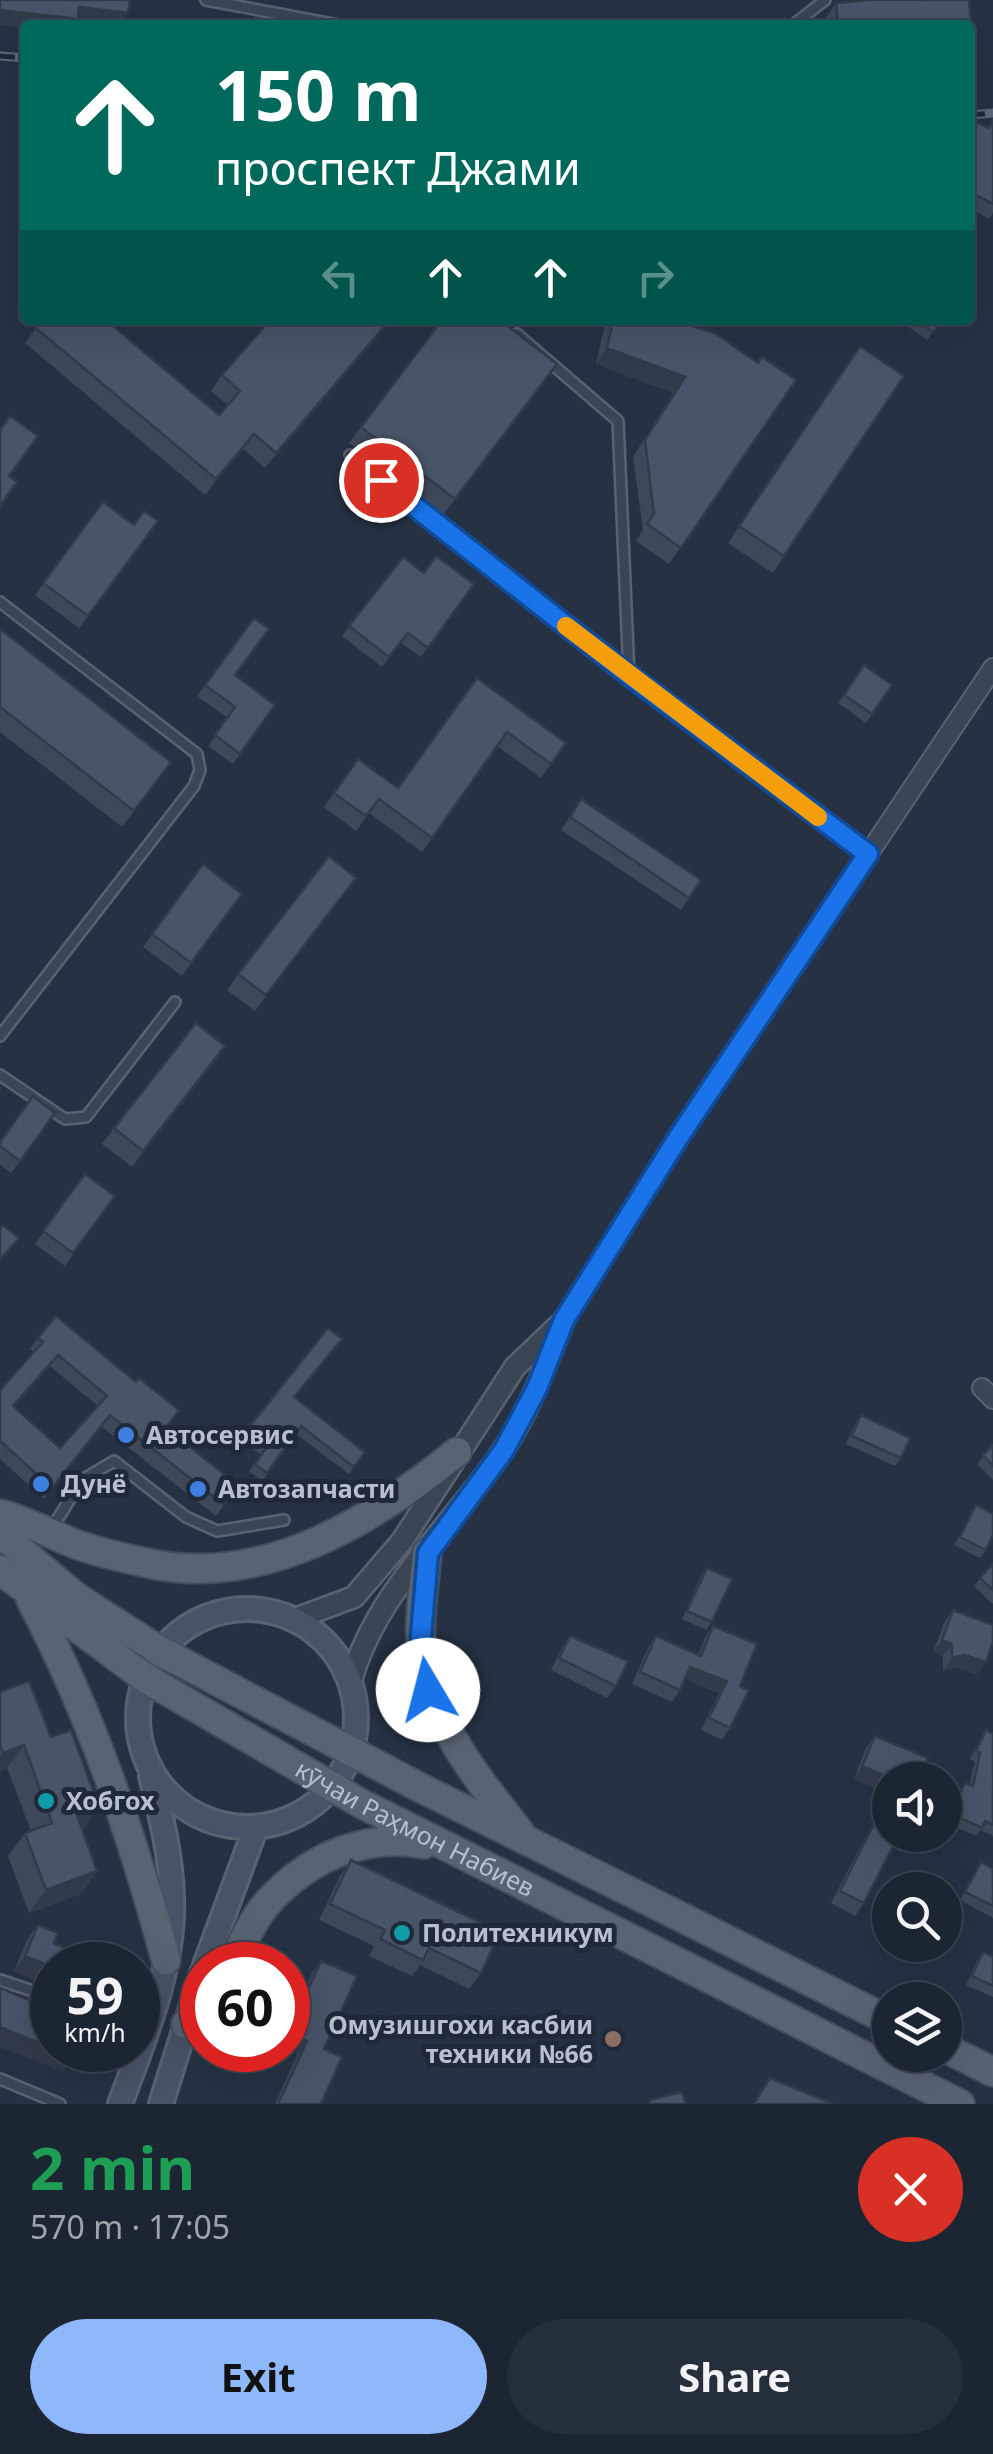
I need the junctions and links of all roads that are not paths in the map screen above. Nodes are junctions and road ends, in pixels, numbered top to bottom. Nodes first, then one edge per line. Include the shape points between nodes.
1 (206, 0) edge
2 (825, 0) edge
3 (312, 20) edge
4 (799, 20) edge
5 (508, 328) edge
6 (350, 455) dead end
7 (0, 602) edge
8 (993, 668) edge
9 (629, 675) junction
10 (868, 854) junction
11 (175, 1002) dead end
12 (0, 1036) edge
13 (0, 1075) edge
14 (564, 1320) junction
15 (456, 1452) junction
16 (0, 1514) edge
17 (284, 1520) dead end
18 (0, 1532) edge
19 (49, 1533) junction
20 (428, 1553) junction
21 (0, 1570) edge
22 (28, 1594) junction
23 (294, 1619) junction
24 (160, 1651) junction
25 (144, 1678) junction
26 (351, 1682) junction
27 (352, 1752) junction
28 (148, 1768) junction
29 (334, 1786) junction
30 (256, 1827) junction
31 (526, 1840) junction
32 (452, 1850) junction
33 (690, 1922) junction
34 (214, 1942) edge
35 (244, 1942) edge
36 (669, 1958) junction
37 (166, 1960) junction
38 (0, 1980) edge
39 (30, 1990) edge
40 (872, 2011) edge
41 (180, 2052) edge
42 (962, 2056) edge
43 (993, 2072) edge
44 (0, 2079) edge
45 (120, 2103) edge
46 (60, 2104) edge
47 (161, 2104) edge
48 (960, 2104) edge

1 - 3 lane
2 - 4 lane
5 - 9 lane via 618,421
6 - 9 lane
7 - 12 lane via 197,754 200,770
8 - 10 street
9 - 10 lane
10 - 14 street
11 - 13 lane via 86,1117 65,1119
14 - 15 street via 515,1368
14 - 20 street via 504,1450
15 - 19 main road via 412,1489 318,1542 230,1566 157,1565
15 - 23 street via 402,1541 354,1597
16 - 19 main road
17 - 19 lane via 217,1531 186,1517 114,1462 82,1480
18 - 24 main road, кӯчаи Раҳмон Набиев via 76,1597
20 - 26 street via 372,1622
20 - 31 main road via 421,1636 428,1690 461,1753
21 - 22 main road, кӯчаи Раҳмон Набиев
22 - 25 main road, кӯчаи Раҳмон Набиев
22 - 37 main road via 102,1754
23 - 24 main road via 246,1608 198,1620
23 - 26 main road via 329,1644
24 - 25 main road
24 - 27 main road, кӯчаи Раҳмон Набиев
25 - 28 main road via 137,1723
25 - 29 main road, кӯчаи Раҳмон Набиев
26 - 27 main road via 357,1716
27 - 29 main road
27 - 31 main road, кӯчаи Раҳмон Набиев
28 - 30 main road via 177,1803 217,1824
28 - 37 main road via 173,1900
29 - 30 main road via 302,1814
29 - 32 main road, кӯчаи Раҳмон Набиев
30 - 34 main road
31 - 33 main road, кӯчаи Раҳмон Набиев
32 - 35 main road via 392,1838 351,1846 315,1863 269,1900
32 - 36 main road, кӯчаи Раҳмон Набиев
33 - 36 main road
33 - 40 main road, кӯчаи Раҳмон Набиев
36 - 48 main road, кӯчаи Раҳмон Набиев
37 - 45 main road
38 - 39 lane
41 - 47 main road
42 - 43 main road
44 - 46 lane

